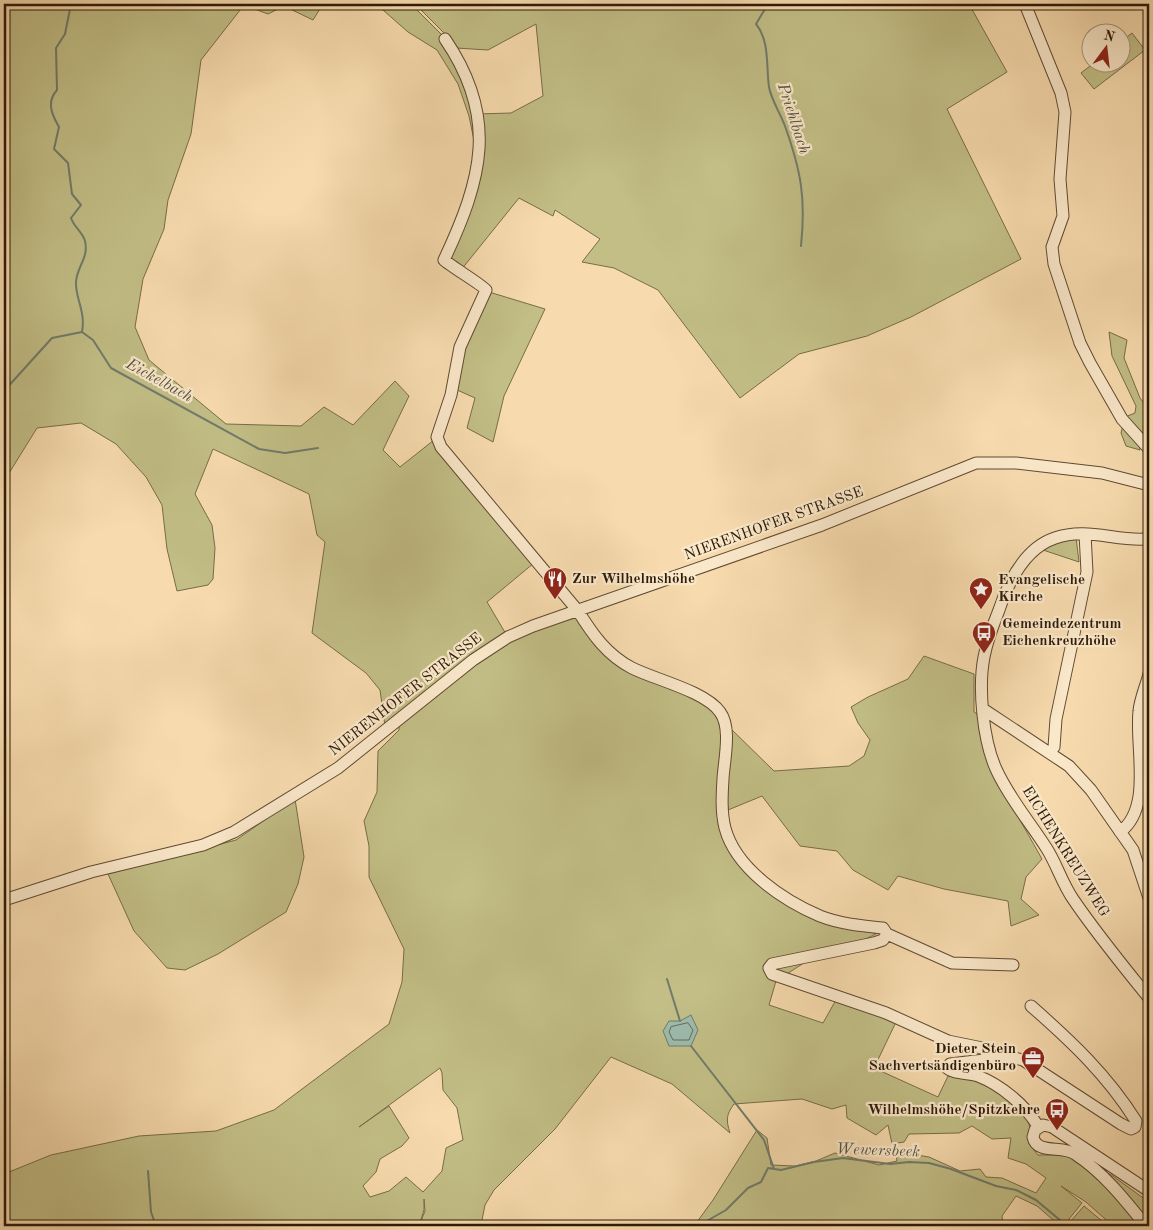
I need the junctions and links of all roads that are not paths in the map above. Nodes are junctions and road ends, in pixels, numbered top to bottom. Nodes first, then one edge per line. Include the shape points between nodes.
1 (1026, 4) edge
2 (444, 38) dead end
3 (1149, 449) edge
4 (1149, 485) edge
5 (1085, 534) junction
6 (1148, 537) edge
7 (578, 611) junction
8 (1149, 674) edge
9 (983, 709) junction
10 (1050, 753) junction
11 (1120, 832) junction
12 (1149, 898) edge
13 (4, 900) edge
14 (887, 934) junction
15 (1013, 965) dead end
16 (1149, 998) edge
17 (1031, 1006) dead end
18 (1010, 1057) junction
19 (1043, 1126) junction
20 (1149, 1191) edge
21 (1146, 1226) edge

1 - 3 street via 1061,93 1065,112 1060,161 1063,216 1052,247 1054,264 1080,343 1090,363 1122,419
2 - 7 street via 473,95 479,159 468,206 444,260 486,290 461,342 438,442
4 - 7 street, NIERENHOFER STRASSE via 1102,473 1016,463 976,463 822,524
5 - 6 street, EICHENKREUZWEG
5 - 9 street, EICHENKREUZWEG via 1054,538 1036,550 1021,565 1006,589 984,654 981,670
5 - 10 street via 1088,572 1056,720 1054,747
7 - 13 street, NIERENHOFER STRASSE via 508,637 473,660 338,768 234,832 203,845 91,872
7 - 14 street via 594,638 609,652 631,667 706,700 720,711 725,726 722,817 732,845 753,871 798,905 821,916 846,924 883,928
8 - 11 street via 1139,710 1142,787 1138,811 1131,825
9 - 10 street
9 - 16 street, EICHENKREUZWEG via 995,768 1058,867 1072,898
10 - 11 street via 1069,766 1091,790
11 - 12 street via 1132,850
14 - 15 street via 952,963
14 - 18 street via 883,940 874,943 772,964 769,968 772,974 886,1012 948,1041 1007,1053
17 - 18 street via 1075,1044 1107,1078 1136,1121 1135,1127 1131,1129 1120,1124 1023,1060
18 - 19 street via 1007,1060 950,1064 947,1068 976,1075 999,1087
19 - 20 street
19 - 21 street via 1033,1137 1037,1146 1067,1150 1084,1161 1116,1190

